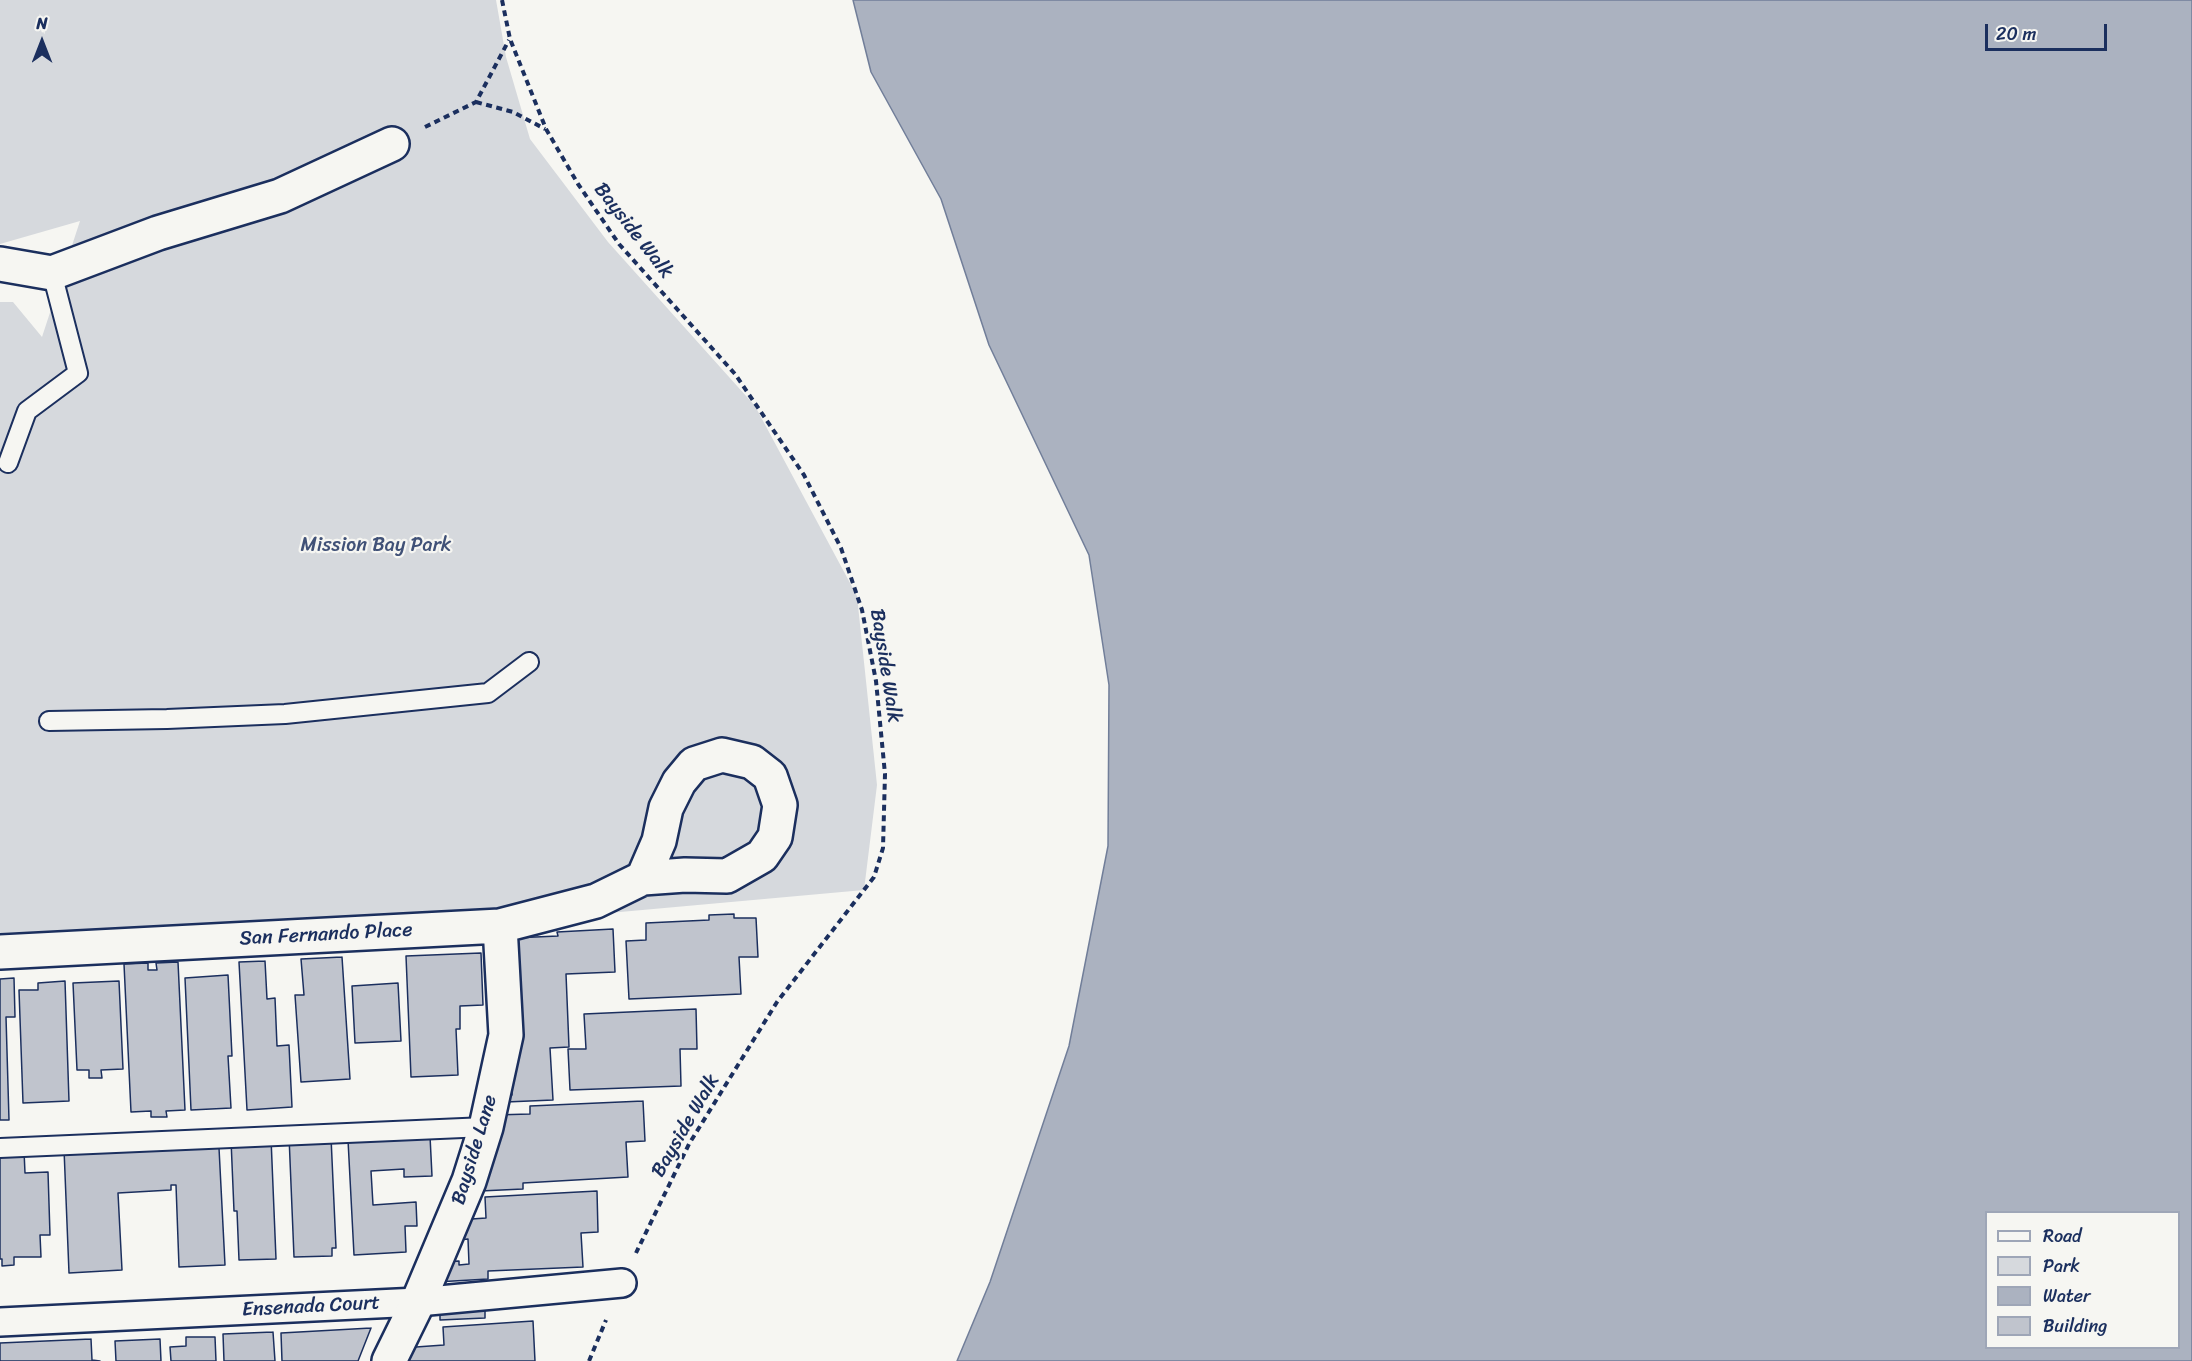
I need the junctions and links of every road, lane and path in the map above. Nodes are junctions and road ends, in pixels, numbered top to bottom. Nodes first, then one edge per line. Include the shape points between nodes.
1 (502, 0) edge
2 (510, 39) junction
3 (476, 102) junction
4 (546, 129) junction
5 (392, 144) joint
6 (0, 264) edge
7 (52, 273) junction
8 (8, 463) dead end
9 (529, 662) dead end
10 (49, 720) dead end
11 (643, 878) junction
12 (500, 926) junction
13 (0, 952) edge
14 (486, 1127) junction
15 (0, 1148) edge
16 (622, 1283) junction
17 (418, 1302) junction
18 (0, 1322) edge
19 (389, 1361) edge
20 (589, 1361) edge

1 - 2 path, Bayside Walk
2 - 3 path
2 - 4 path, Bayside Walk
3 - 4 path via 513,112
3 - 5 path
4 - 16 path, Bayside Walk via 619,244 735,374 804,475 840,548 862,610 876,681 885,774 883,848 874,877 777,1002 714,1103 689,1144
5 - 7 street via 280,196 158,233
6 - 7 street
7 - 8 lane via 78,374 27,411
9 - 10 lane via 488,693 285,714
11 - 11 street, San Fernando Place via 728,876 762,856 775,837 780,805 770,776 752,762 722,755 694,764 666,808 659,841
11 - 12 street, San Fernando Place via 596,901
12 - 13 street, San Fernando Place
12 - 14 street, Bayside Lane via 506,1035
14 - 15 lane
14 - 17 street, Bayside Lane via 470,1180
16 - 17 street, Ensenada Court
16 - 20 path, Bayside Walk
17 - 18 street, Ensenada Court
17 - 19 street, Bayside Lane

